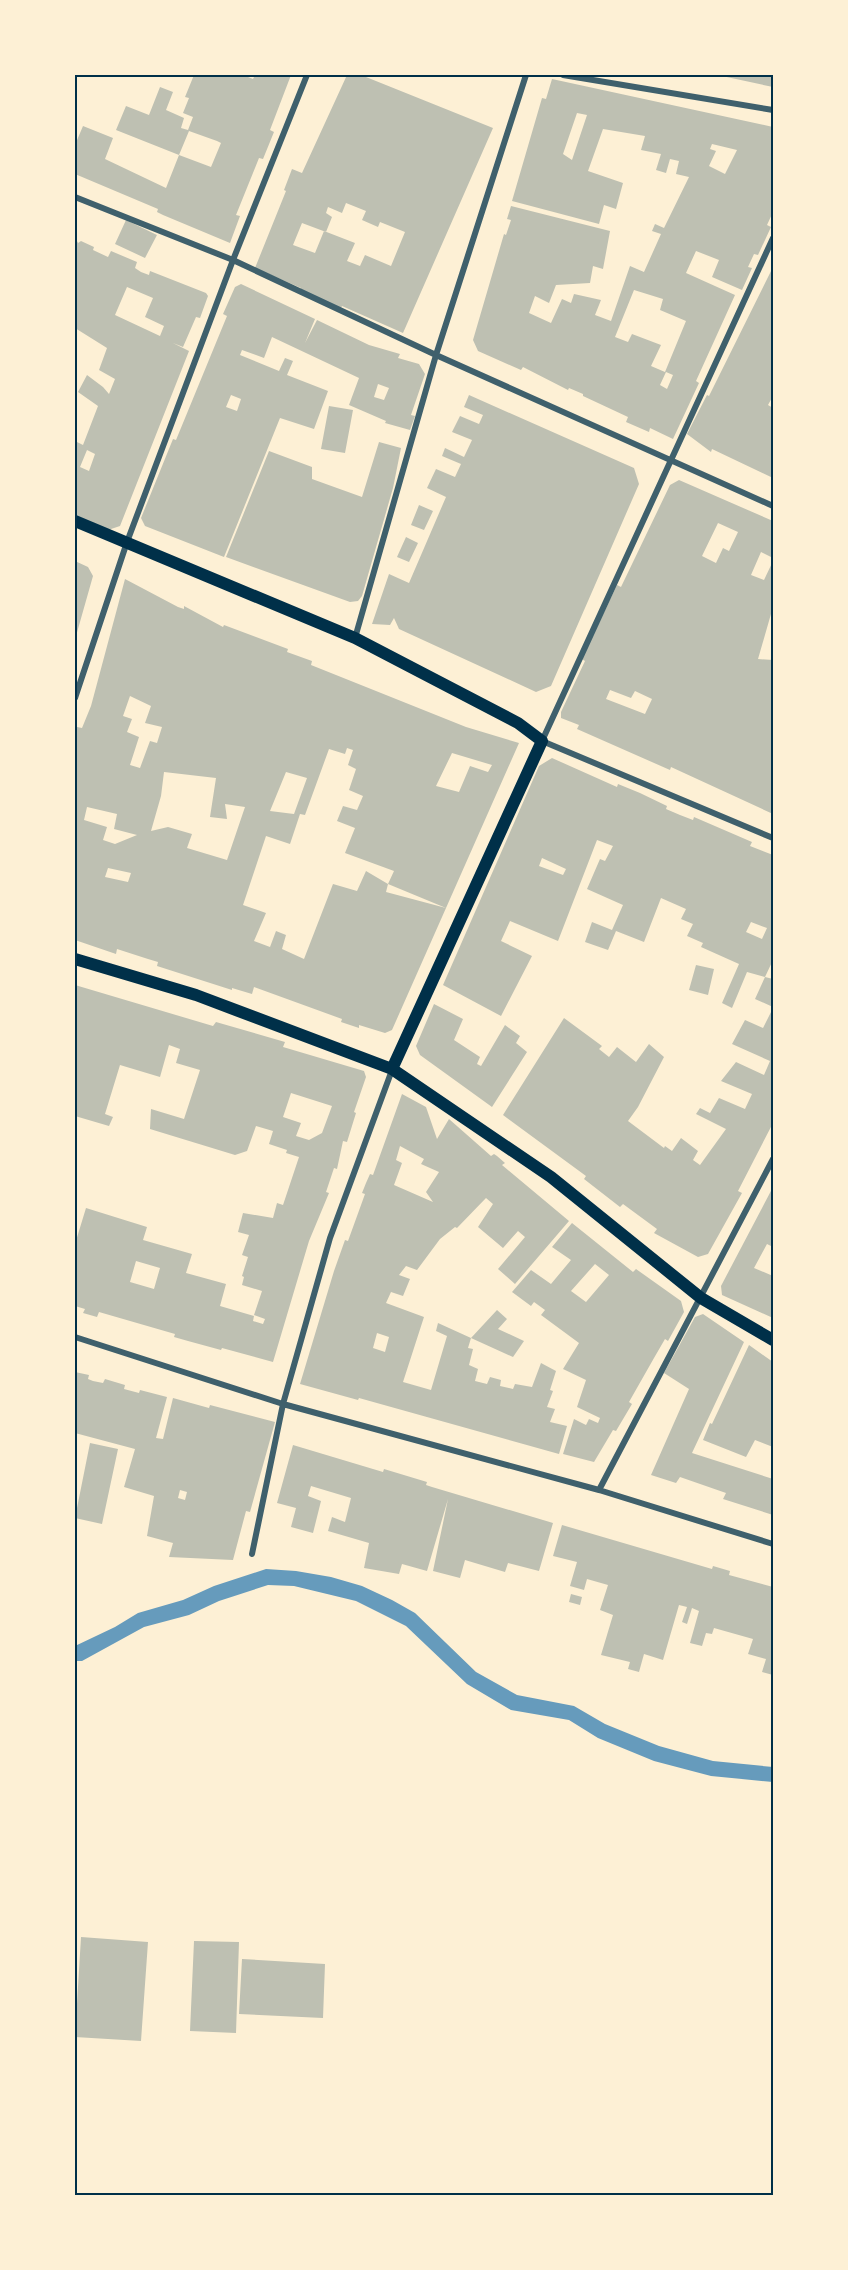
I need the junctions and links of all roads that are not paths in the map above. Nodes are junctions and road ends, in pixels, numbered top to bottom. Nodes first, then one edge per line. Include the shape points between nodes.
1 (306, 75) edge
2 (526, 75) edge
3 (563, 75) edge
4 (773, 110) edge
5 (75, 197) edge
6 (773, 238) edge
7 (233, 260) junction
8 (436, 355) junction
9 (671, 459) junction
10 (773, 506) edge
11 (75, 521) edge
12 (127, 542) junction
13 (355, 638) junction
14 (75, 698) edge
15 (542, 741) junction
16 (773, 838) edge
17 (75, 958) edge
18 (392, 1069) junction
19 (773, 1159) edge
20 (701, 1298) junction
21 (75, 1337) edge
22 (773, 1340) edge
23 (283, 1404) junction
24 (599, 1490) junction
25 (773, 1544) edge
26 (252, 1554) dead end

1 - 7 street
2 - 8 street
3 - 4 street
5 - 7 street
6 - 9 street
7 - 8 street
7 - 12 street
8 - 9 street
8 - 13 street
9 - 10 street
9 - 15 street
11 - 12 main road
12 - 13 main road
12 - 14 street
13 - 15 main road via 518,723
15 - 16 street
15 - 18 main road
17 - 18 main road via 196,995
18 - 20 main road via 551,1178
18 - 23 street via 330,1238
19 - 20 street
20 - 22 main road
20 - 24 street
21 - 23 street
23 - 24 street
23 - 26 street
24 - 25 street

